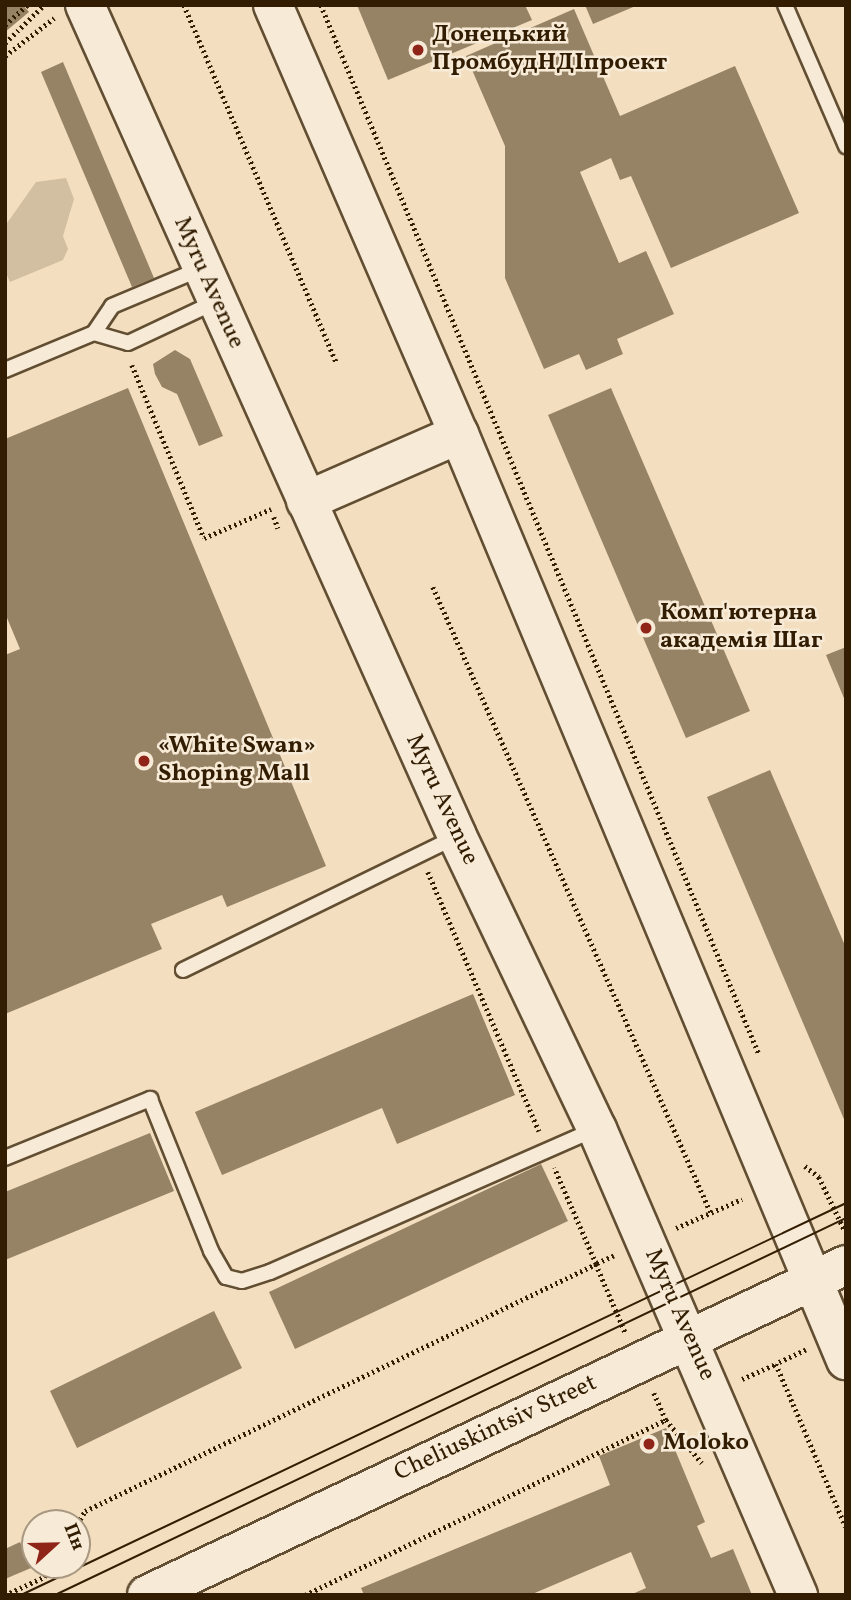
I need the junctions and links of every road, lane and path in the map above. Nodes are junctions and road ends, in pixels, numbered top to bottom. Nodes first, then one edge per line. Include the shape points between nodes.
1 (27, 5) edge
2 (44, 5) edge
3 (184, 5) edge
4 (272, 5) edge
5 (321, 5) edge
6 (785, 5) edge
7 (73, 9) edge
8 (5, 25) edge
9 (5, 43) edge
10 (5, 56) edge
11 (846, 146) edge
12 (209, 285) junction
13 (94, 333) junction
14 (337, 363) dead end
15 (132, 365) dead end
16 (5, 370) edge
17 (459, 434) junction
18 (288, 505) junction
19 (433, 587) dead end
20 (457, 836) junction
21 (421, 855) junction
22 (183, 970) dead end
23 (764, 1068) dead end
24 (597, 1129) junction
25 (547, 1151) junction
26 (801, 1157) dead end
27 (5, 1158) edge
28 (711, 1213) dead end
29 (846, 1232) edge
30 (829, 1272) edge
31 (689, 1337) junction
32 (841, 1348) edge
33 (776, 1364) junction
34 (741, 1380) dead end
35 (666, 1419) dead end
36 (89, 1509) edge
37 (846, 1527) edge
38 (40, 1579) edge
39 (5, 1595) edge
40 (147, 1595) edge
41 (305, 1595) edge
42 (798, 1595) edge

1 - 8 path
2 - 9 path
3 - 14 path
4 - 17 main road
5 - 23 path
6 - 11 lane
7 - 10 path
7 - 12 main road, Myru Avenue
12 - 13 lane via 113,306
12 - 13 lane via 128,343
12 - 18 main road, Myru Avenue
13 - 16 lane
15 - 18 path via 204,538
17 - 18 main road
17 - 30 main road
18 - 20 main road, Myru Avenue
19 - 28 path
20 - 21 lane
20 - 24 main road, Myru Avenue
21 - 22 lane
21 - 25 path
24 - 25 lane
24 - 31 main road, Myru Avenue
25 - 27 lane via 242,1281 226,1277 211,1251 150,1098
25 - 36 path via 596,1264
26 - 29 path via 807,1170 819,1177
30 - 31 main road, Cheliuskintsiv Street
30 - 32 main road
31 - 40 main road, Cheliuskintsiv Street
31 - 42 main road, Myru Avenue
32 - 33 path
33 - 34 path
33 - 37 path
35 - 41 path
38 - 39 path

